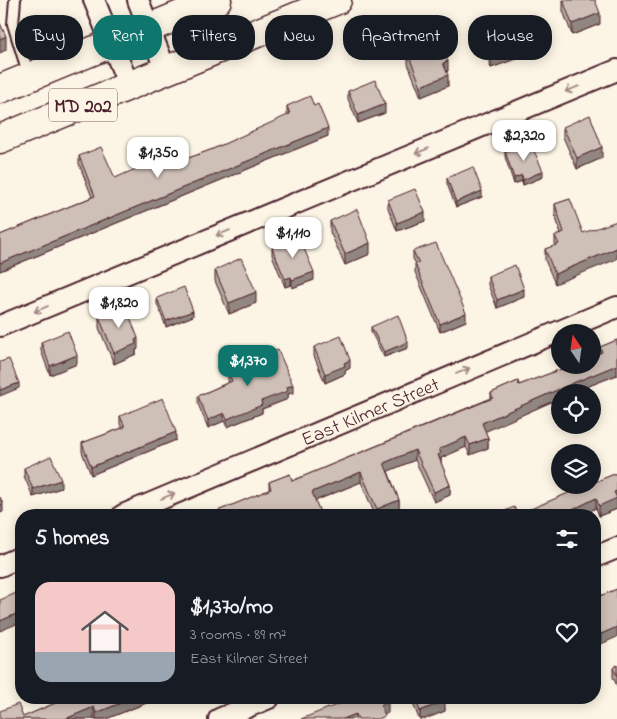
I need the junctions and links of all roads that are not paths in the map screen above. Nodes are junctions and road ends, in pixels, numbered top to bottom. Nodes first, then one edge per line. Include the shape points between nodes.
1 (15, 0) edge
2 (94, 0) edge
3 (138, 0) edge
4 (217, 0) edge
5 (337, 0) edge
6 (100, 15) edge
7 (144, 15) edge
8 (162, 23) edge
9 (93, 51) edge
10 (119, 60) edge
11 (162, 60) edge
12 (166, 70) junction
13 (617, 70) edge
14 (29, 77) junction
15 (129, 86) junction
16 (0, 89) edge
17 (0, 139) edge
18 (617, 307) edge
19 (0, 326) edge
20 (137, 509) edge
21 (617, 548) edge
22 (601, 555) edge
23 (15, 560) edge
24 (0, 566) edge
25 (255, 704) edge
26 (219, 719) edge

1 - 14 lane via 13,24
2 - 6 street
3 - 7 street
4 - 8 main road, MD 202
5 - 12 main road, MD 202
9 - 14 main road, MD 202
10 - 15 street
11 - 12 street
12 - 15 main road, MD 202
13 -> 19 street
14 - 16 main road, MD 202
15 - 17 main road, MD 202
20 -> 18 street, East Kilmer Street
21 - 22 street
23 - 24 street
25 - 26 street

